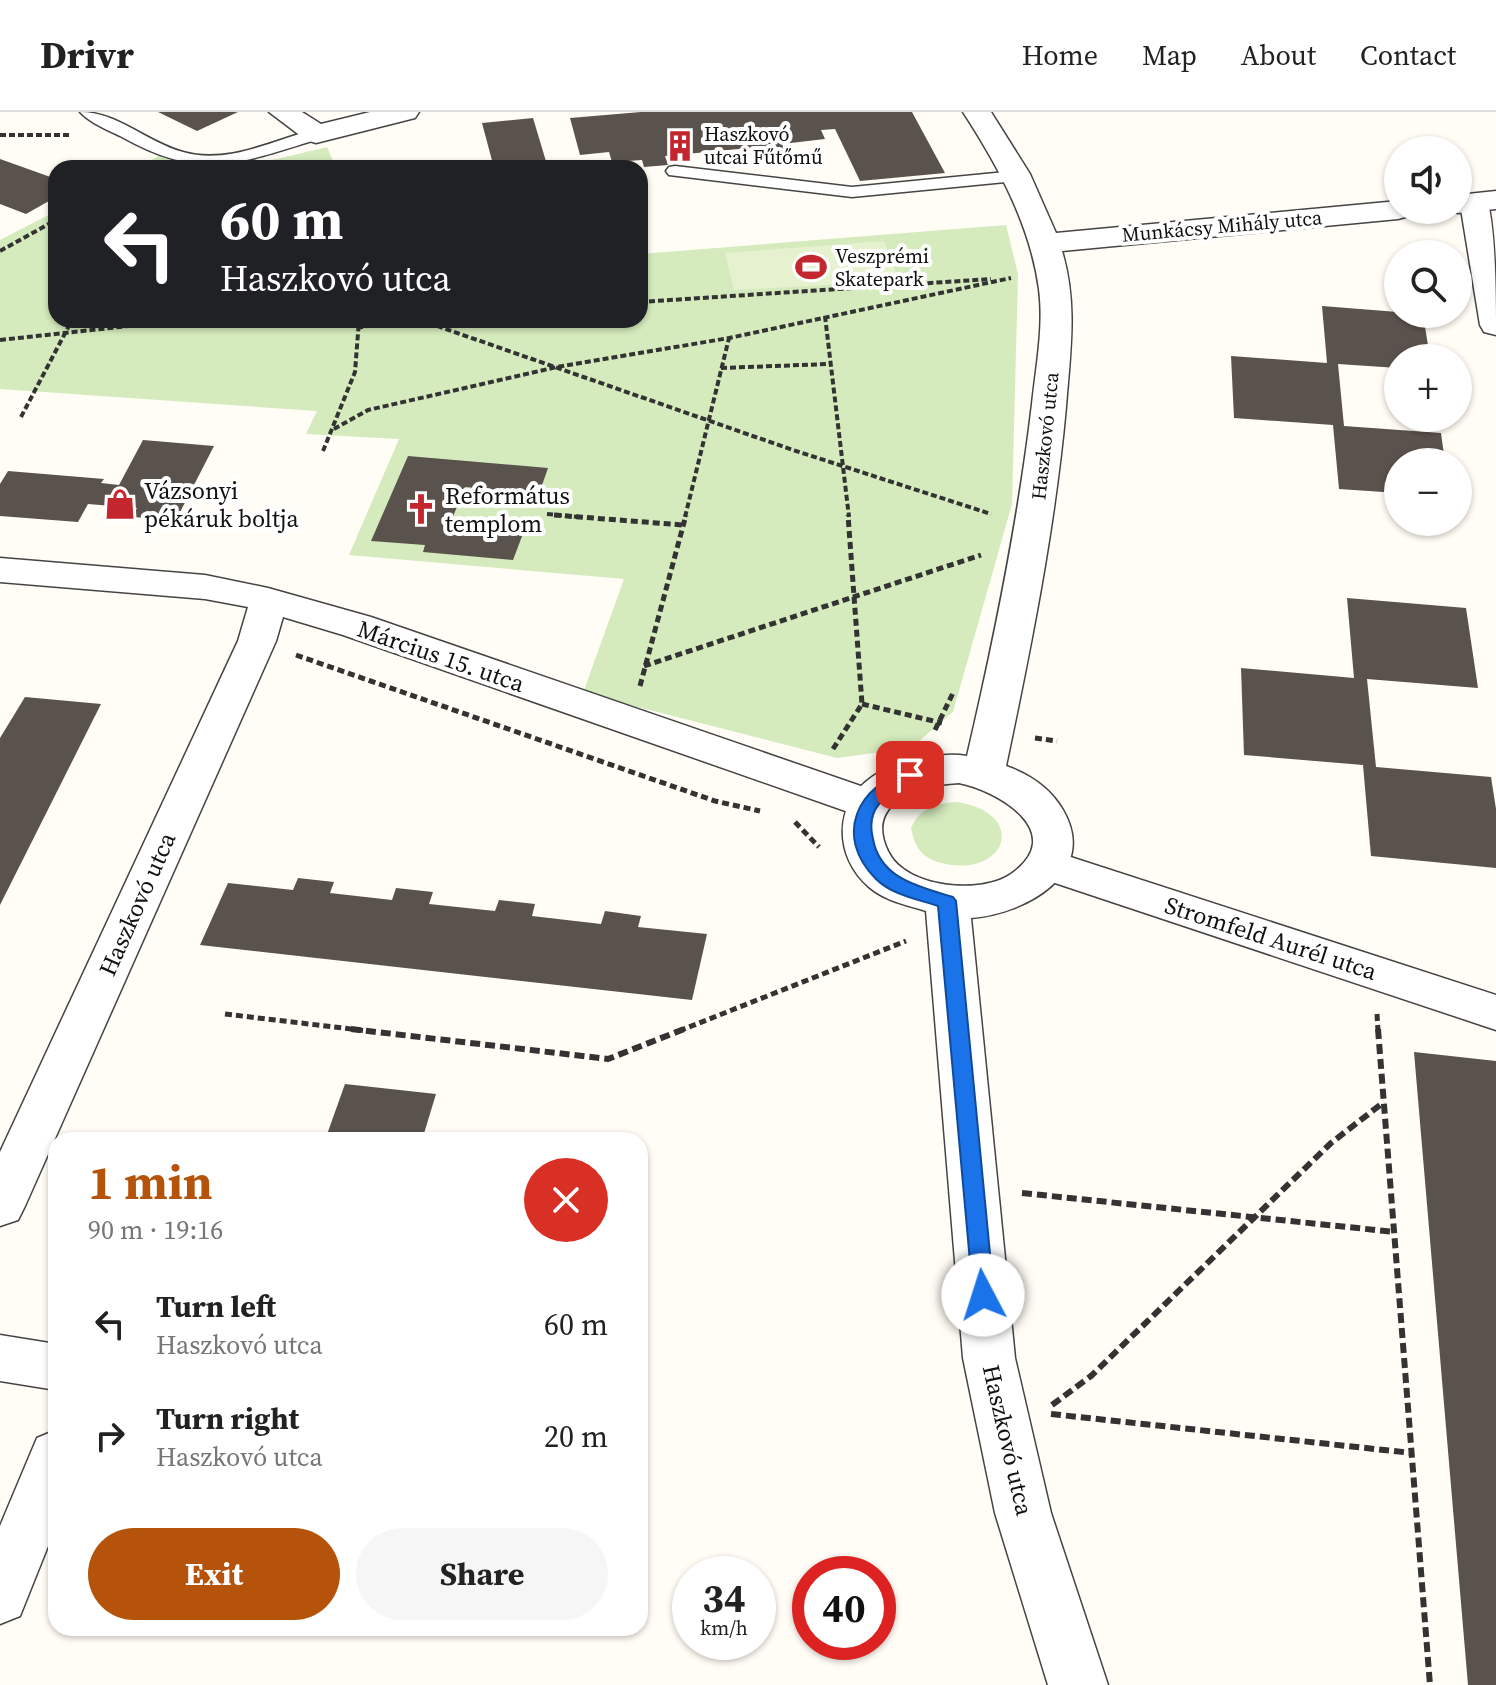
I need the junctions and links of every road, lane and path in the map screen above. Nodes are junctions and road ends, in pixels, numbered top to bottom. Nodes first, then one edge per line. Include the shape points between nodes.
1 (88, 112) edge
2 (283, 112) edge
3 (405, 112) edge
4 (977, 112) edge
5 (316, 134) junction
6 (202, 160) edge
7 (215, 160) edge
8 (675, 171) dead end
9 (1016, 176) junction
10 (1476, 202) edge
11 (1384, 211) edge
12 (48, 224) edge
13 (1045, 243) junction
14 (0, 251) edge
15 (1008, 265) dead end
16 (1011, 278) junction
17 (1012, 292) dead end
18 (648, 301) edge
19 (825, 316) junction
20 (1496, 325) edge
21 (69, 328) edge
22 (117, 328) edge
23 (357, 328) edge
24 (443, 328) edge
25 (67, 334) junction
26 (729, 338) junction
27 (0, 340) edge
28 (829, 364) junction
29 (557, 367) junction
30 (721, 368) junction
31 (21, 417) dead end
32 (711, 421) junction
33 (334, 429) junction
34 (323, 451) dead end
35 (845, 467) junction
36 (994, 499) dead end
37 (547, 514) dead end
38 (992, 515) junction
39 (683, 525) junction
40 (988, 528) dead end
41 (985, 542) dead end
42 (981, 555) junction
43 (0, 570) edge
44 (979, 570) dead end
45 (853, 598) junction
46 (269, 600) junction
47 (257, 641) junction
48 (644, 666) junction
49 (958, 682) dead end
50 (654, 693) dead end
51 (931, 735) dead end
52 (843, 757) dead end
53 (984, 773) junction
54 (869, 804) junction
55 (776, 814) dead end
56 (791, 818) dead end
57 (824, 852) dead end
58 (1046, 864) junction
59 (928, 916) junction
60 (910, 940) junction
61 (912, 951) dead end
62 (1496, 1013) edge
63 (225, 1014) dead end
64 (1379, 1034) dead end
65 (1384, 1102) junction
66 (1011, 1191) dead end
67 (0, 1206) edge
68 (1251, 1218) junction
69 (1395, 1232) junction
70 (0, 1358) edge
71 (48, 1366) edge
72 (1412, 1453) junction
73 (48, 1475) edge
74 (0, 1597) edge
75 (1078, 1685) edge
76 (1430, 1685) edge

1 - 6 lane via 177,156
2 - 5 street
3 - 5 street
4 - 9 street, Haszkovó utca
5 - 7 lane
8 - 9 lane via 852,192
9 - 13 street, Haszkovó utca
10 - 20 street
11 - 13 street, Munkácsy Mihály utca
12 - 14 path
13 - 53 street, Haszkovó utca via 1056,291 1045,453 1027,572
15 - 16 path
16 - 17 path
16 - 18 path
16 - 19 path
19 - 26 path
19 - 28 path
21 - 25 path
22 - 25 path
23 - 33 path via 355,372
24 - 29 path
25 - 27 path
25 - 31 path
26 - 29 path
26 - 30 path
28 - 30 path
28 - 35 path
29 - 32 path
29 - 33 path via 368,410
30 - 32 path
32 - 35 path
32 - 39 path
33 - 34 path
35 - 38 path
35 - 45 path
36 - 38 path
37 - 39 path
38 - 40 path
39 - 48 path
41 - 42 path
42 - 44 path
42 - 45 path
43 - 46 street, Március 15. utca via 205,587
45 - 48 path
45 - 52 path via 862,704 831,753
46 - 47 street, Haszkovó utca
46 - 54 street, Március 15. utca
47 - 55 path via 715,801
47 - 67 street, Haszkovó utca
48 - 50 path via 639,688
49 - 51 path
53 - 54 street via 959,769 910,775 886,787
53 - 58 street via 1016,786 1046,814 1052,851
54 - 59 street via 861,824 866,854
56 - 57 path
58 - 59 street via 1031,882 1004,896
58 - 62 street, Stromfeld Aurél utca
59 - 60 path
59 - 75 street, Haszkovó utca via 989,1358 1023,1513
60 - 61 path
60 - 63 path via 608,1059
64 - 65 path
65 - 68 path
65 - 69 path
66 - 68 path
68 - 69 path
68 - 72 path via 1091,1376 1042,1413
69 - 72 path
70 - 71 street
72 - 76 path
73 - 74 street

